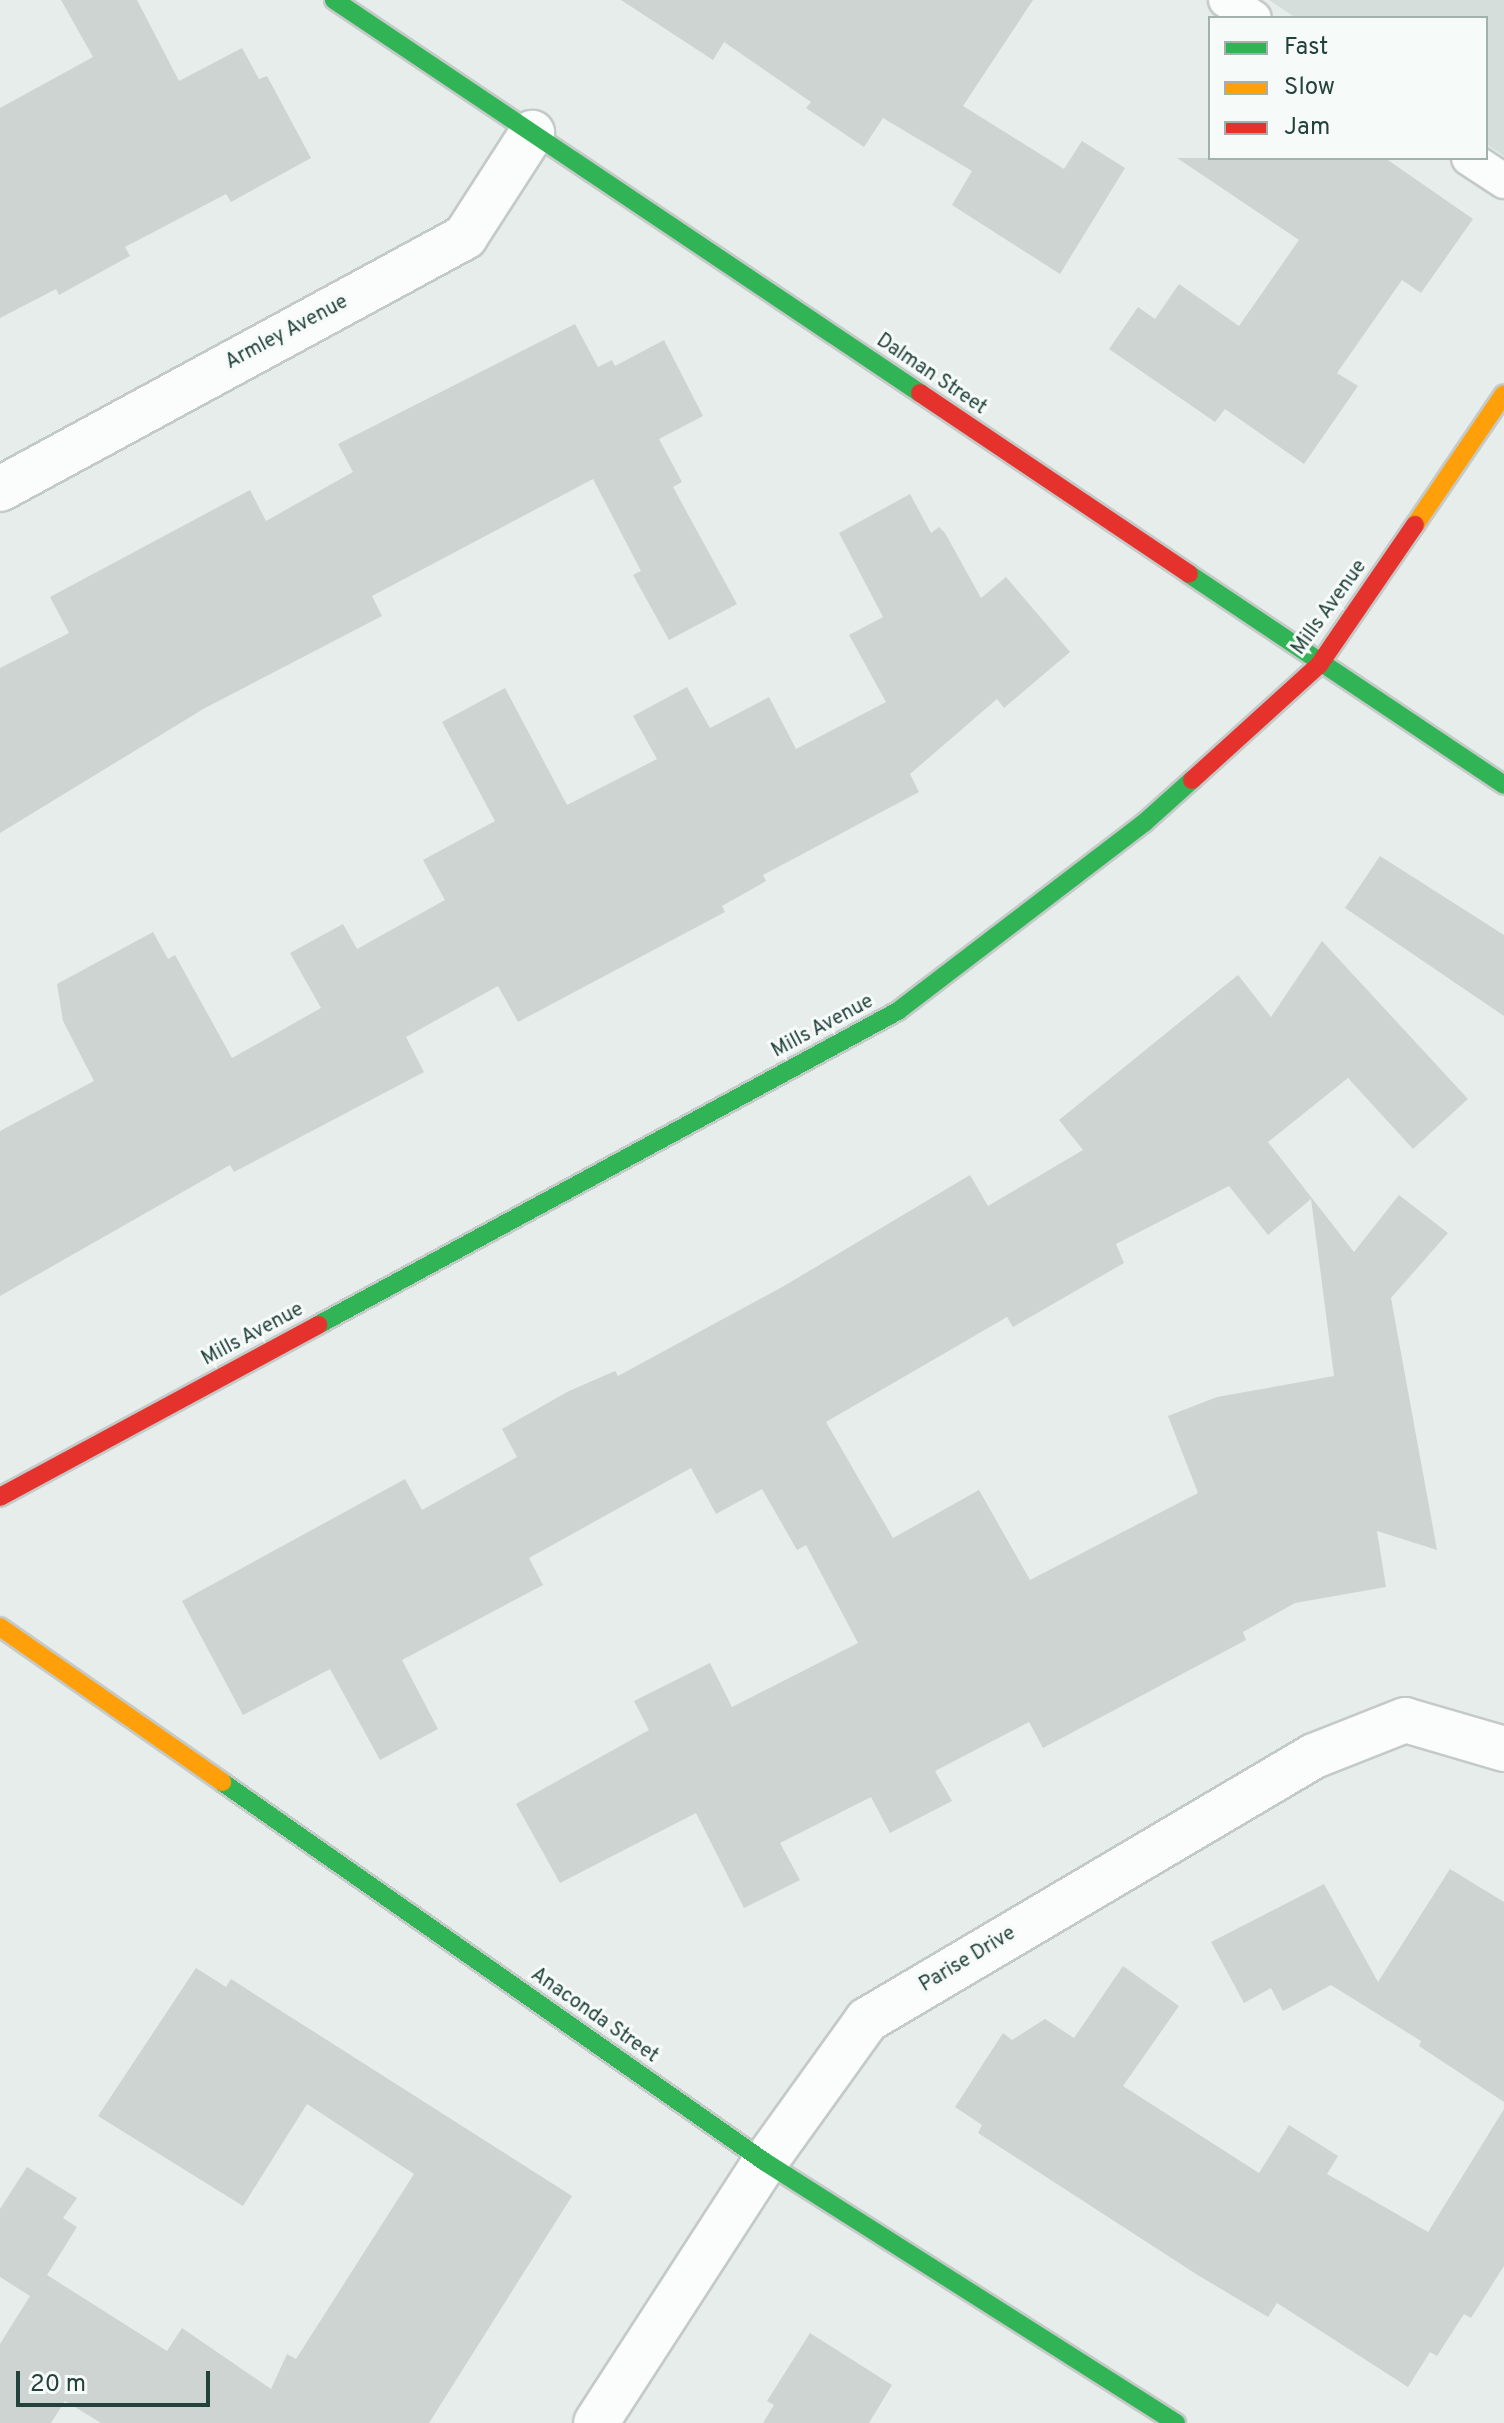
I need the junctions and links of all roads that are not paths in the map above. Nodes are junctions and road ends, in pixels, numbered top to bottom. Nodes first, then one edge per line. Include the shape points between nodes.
1 (334, 0) edge
2 (1226, 0) edge
3 (1251, 16) edge
4 (532, 133) junction
5 (1472, 160) edge
6 (1504, 181) edge
7 (1504, 394) edge
8 (0, 489) edge
9 (1319, 665) junction
10 (1504, 785) edge
11 (0, 1497) edge
12 (0, 1627) edge
13 (1504, 1749) edge
14 (765, 2162) junction
15 (596, 2423) edge
16 (1176, 2423) edge

1 - 4 street, Dalman Street
2 - 3 lane
4 - 8 street, Armley Avenue via 465,237
4 - 9 street, Dalman Street
5 - 6 lane
7 - 9 street, Mills Avenue
9 - 10 street, Dalman Street
9 - 11 street, Mills Avenue via 1144,823 898,1011
12 - 14 street, Anaconda Street
13 - 14 street, Parise Drive via 1405,1720 1314,1756 867,2020
14 - 15 street, Parise Drive
14 - 16 street, Anaconda Street

